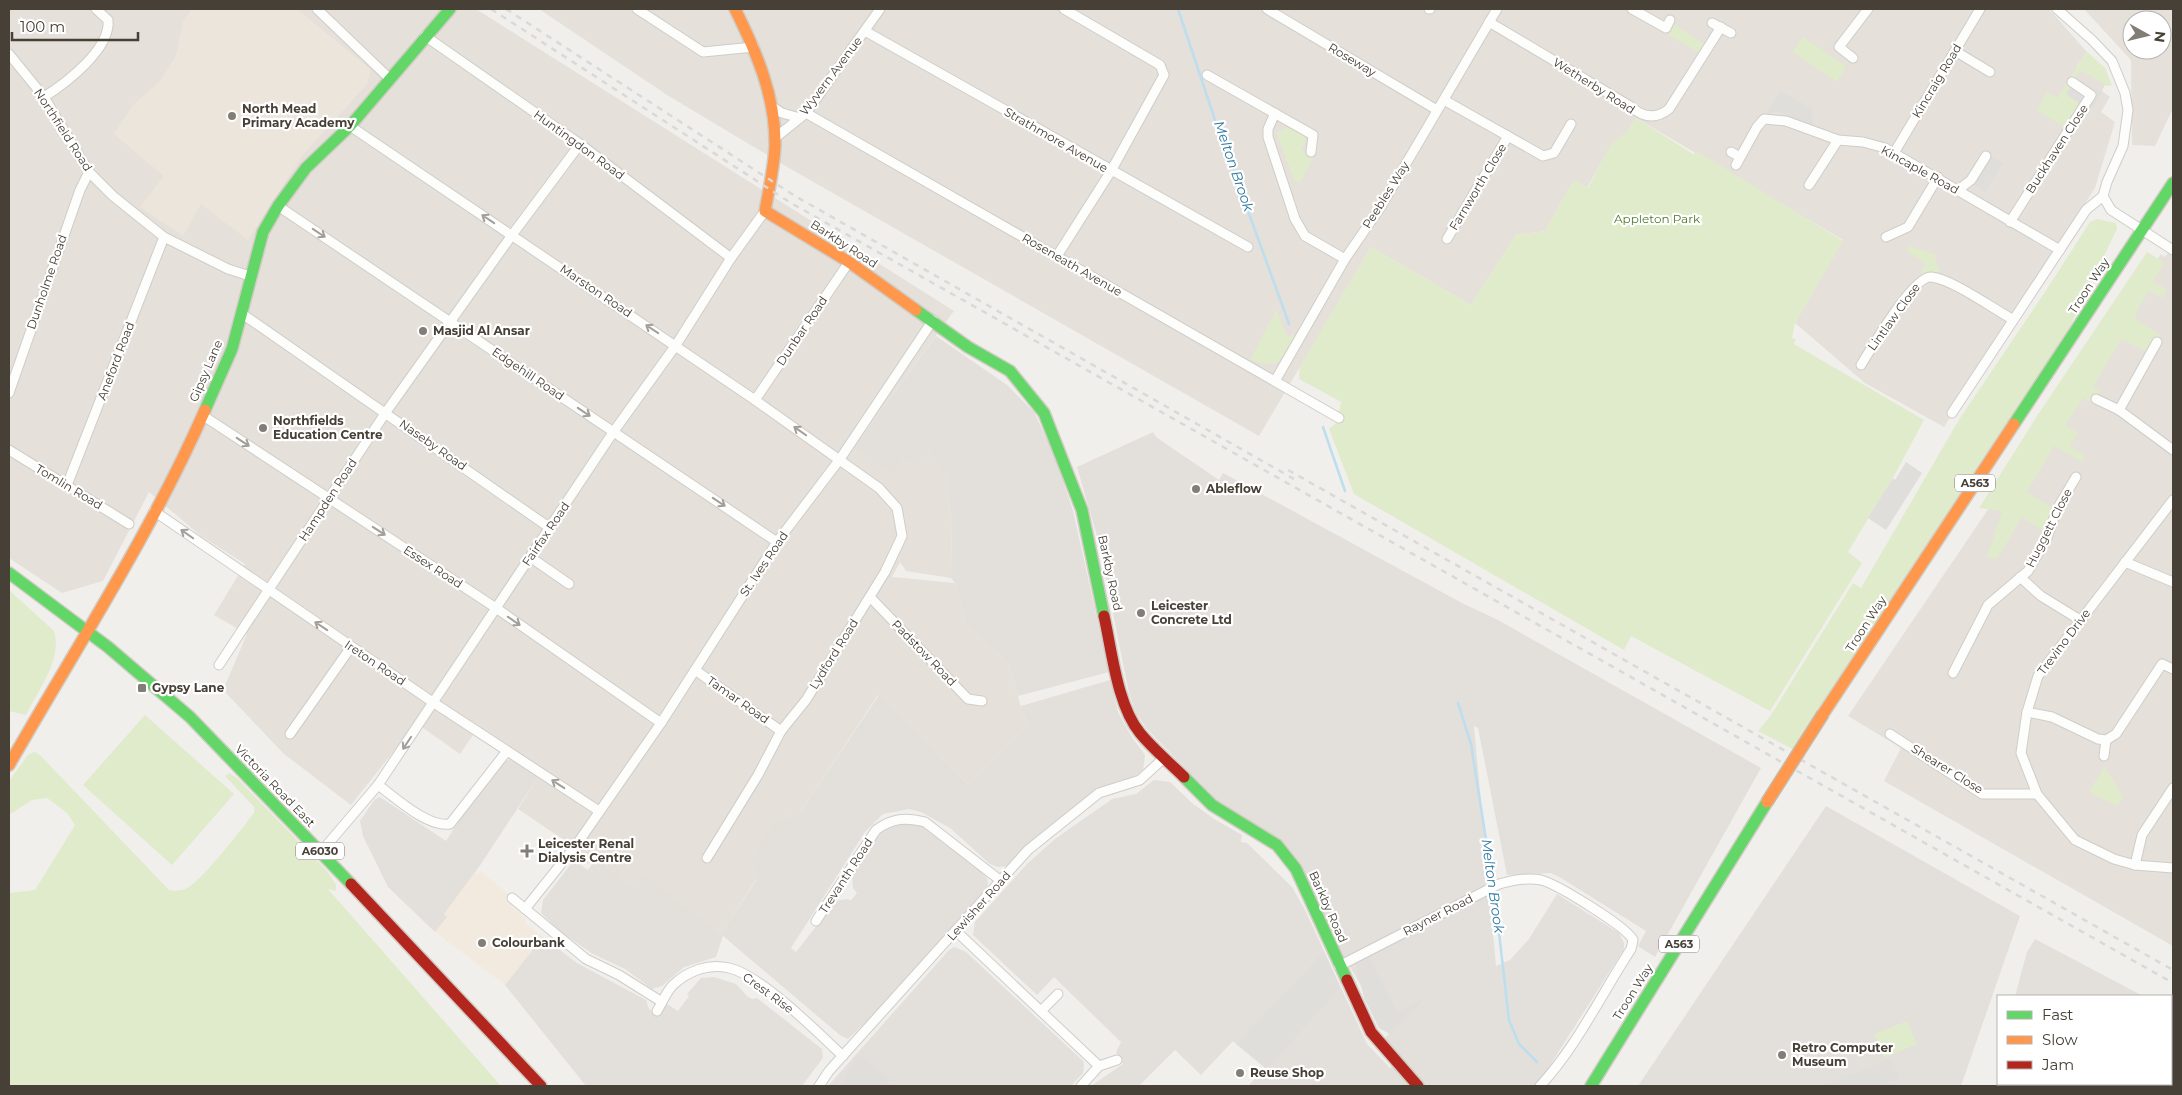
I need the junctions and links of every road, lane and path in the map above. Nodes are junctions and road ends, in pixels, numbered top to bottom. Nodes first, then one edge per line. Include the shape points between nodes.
1 (96, 9) edge
2 (317, 9) edge
3 (450, 9) edge
4 (637, 9) edge
5 (735, 9) edge
6 (880, 9) edge
7 (1064, 9) edge
8 (1267, 9) edge
9 (1497, 9) edge
10 (1632, 9) edge
11 (1868, 9) edge
12 (1980, 9) edge
13 (2057, 9) edge
14 (1489, 22) junction
15 (1666, 27) dead end
16 (865, 31) junction
17 (1731, 33) dead end
18 (425, 36) junction
19 (754, 47) junction
20 (1955, 50) junction
21 (9, 54) edge
22 (1853, 58) dead end
23 (1990, 72) dead end
24 (1207, 75) dead end
25 (390, 79) junction
26 (2072, 82) dead end
27 (44, 97) junction
28 (1444, 100) junction
29 (771, 106) junction
30 (1438, 110) junction
31 (1275, 113) junction
32 (803, 115) junction
33 (1571, 124) dead end
34 (350, 126) junction
35 (1508, 136) junction
36 (775, 138) junction
37 (1838, 140) junction
38 (580, 144) junction
39 (1311, 152) dead end
40 (1731, 152) dead end
41 (1894, 153) junction
42 (1986, 156) dead end
43 (1111, 171) junction
44 (89, 172) junction
45 (1938, 177) junction
46 (2173, 184) edge
47 (1809, 185) dead end
48 (1958, 190) junction
49 (2103, 196) junction
50 (278, 206) junction
51 (766, 211) junction
52 (2010, 222) junction
53 (2142, 230) junction
54 (512, 235) junction
55 (164, 237) junction
56 (1886, 237) dead end
57 (1447, 239) dead end
58 (1248, 247) dead end
59 (2060, 250) junction
60 (2173, 250) edge
61 (1057, 256) junction
62 (731, 258) junction
63 (1345, 259) junction
64 (849, 262) junction
65 (250, 276) junction
66 (241, 313) junction
67 (2012, 319) junction
68 (933, 320) junction
69 (449, 322) junction
70 (2157, 342) dead end
71 (676, 345) junction
72 (1861, 365) dead end
73 (1275, 381) junction
74 (9, 393) edge
75 (2096, 399) dead end
76 (755, 400) junction
77 (2120, 410) junction
78 (386, 412) junction
79 (1952, 413) dead end
80 (202, 415) junction
81 (1339, 418) dead end
82 (614, 431) junction
83 (9, 450) edge
84 (2173, 450) edge
85 (840, 460) junction
86 (2076, 476) dead end
87 (67, 485) junction
88 (328, 498) junction
89 (2173, 500) edge
90 (154, 512) junction
91 (130, 524) dead end
92 (550, 528) junction
93 (777, 542) junction
94 (530, 557) junction
95 (2125, 562) junction
96 (9, 573) edge
97 (2020, 577) junction
98 (2173, 582) edge
99 (569, 584) dead end
100 (269, 590) junction
101 (870, 597) junction
102 (496, 608) junction
103 (2080, 620) junction
104 (87, 630) junction
105 (351, 647) junction
106 (219, 665) dead end
107 (2173, 669) edge
108 (695, 670) junction
109 (1953, 673) dead end
110 (982, 701) dead end
111 (434, 703) junction
112 (2027, 712) junction
113 (661, 723) junction
114 (781, 731) junction
115 (290, 734) dead end
116 (1890, 734) dead end
117 (2106, 740) junction
118 (507, 751) junction
119 (2104, 756) dead end
120 (1164, 758) junction
121 (9, 765) edge
122 (378, 785) junction
123 (2173, 788) edge
124 (2037, 794) junction
125 (599, 811) junction
126 (321, 852) junction
127 (707, 858) dead end
128 (2135, 865) junction
129 (2173, 868) edge
130 (1001, 881) junction
131 (512, 898) dead end
132 (525, 910) junction
133 (816, 921) dead end
134 (956, 931) junction
135 (1339, 966) junction
136 (1058, 994) dead end
137 (662, 1002) junction
138 (1042, 1010) junction
139 (657, 1011) dead end
140 (843, 1056) junction
141 (1117, 1060) dead end
142 (1099, 1066) junction
143 (1542, 1085) edge
144 (541, 1086) edge
145 (819, 1086) edge
146 (1081, 1086) edge
147 (1418, 1086) edge
148 (1591, 1086) edge

1 - 27 street via 108,20 106,39 62,86
2 - 25 street
3 - 18 main road, Gipsy Lane
4 - 19 street via 703,52
5 - 19 main road
6 - 16 street, Wyvern Avenue
7 - 43 street via 1160,65 1164,71 1163,79
8 - 30 street, Roseway
9 - 14 street, Peebles Way
10 - 15 street
11 - 22 street via 1839,47
12 - 20 street, Kincraig Road
13 - 49 street via 2112,61 2125,93 2128,110 2123,146
14 - 17 street, Wetherby Road via 1630,106 1639,115 1651,116 1662,115 1669,109 1717,25
14 - 28 street, Peebles Way
16 - 32 street, Wyvern Avenue
16 - 43 street, Strathmore Avenue
18 - 25 main road, Gipsy Lane
18 - 38 street, Huntingdon Road
19 - 29 main road
20 - 23 street
20 - 41 street, Kincraig Road
21 - 27 street, Northfield Road
24 - 31 street
25 - 34 main road, Gipsy Lane
26 - 52 street, Buckhaven Close via 2091,95
27 - 44 street, Northfield Road
28 - 30 street, Peebles Way
28 - 35 street
29 - 32 street via 782,113
29 - 36 main road
30 - 63 street, Peebles Way via 1380,208
31 - 39 street via 1313,135
31 - 63 street via 1268,138 1295,219 1305,236
32 - 36 street, Wyvern Avenue
32 - 61 street, Roseneath Avenue
33 - 35 street via 1554,153 1547,157
34 - 50 main road, Gipsy Lane via 306,168
54 -> 34 street, Marston Road
35 - 57 street, Farnworth Close
36 - 51 main road
37 - 40 street, Kincaple Road via 1786,121 1764,119 1738,161
37 - 41 street, Kincaple Road via 1863,142
37 - 47 street
38 - 54 street, Hampden Road
38 - 62 street, Huntingdon Road
41 - 45 street, Kincaple Road
42 - 48 street via 1971,180
43 - 58 street, Strathmore Avenue
43 - 61 street
44 - 55 street, Northfield Road
44 - 74 street, Dunholme Road
45 - 48 street, Kincaple Road
45 - 56 street via 1908,227
46 - 53 main road, Troon Way / A563
48 - 52 street, Kincaple Road
49 - 53 street via 2111,210
49 - 59 street via 2086,210
50 - 65 main road, Gipsy Lane via 264,232
50 -> 69 street, Edgehill Road
51 - 62 street, Fairfax Road
51 - 64 main road, Barkby Road
52 - 59 street, Kincaple Road
53 - 60 street
53 - 148 main road, Troon Way / A563, bridge via 1766,802
54 - 69 street, Hampden Road
71 -> 54 street, Marston Road
55 - 65 street, Northfield Road via 228,269
55 - 87 street, Aneford Road
59 - 67 street
61 - 73 street, Roseneath Avenue
62 - 71 street, Fairfax Road
63 - 73 street, Peebles Way
64 - 68 main road, Barkby Road
64 - 76 street, Dunbar Road
65 - 66 main road, Gipsy Lane
66 - 78 street, Naseby Road
66 - 80 main road, Gipsy Lane via 232,349
67 - 72 street, Lintlaw Close via 1945,280 1929,277 1910,291
67 - 79 street
68 - 85 street, St. Ives Road
68 - 120 main road, Barkby Road via 1010,371 1044,413 1082,510 1117,675 1129,715 1140,734
69 - 78 street, Hampden Road
69 -> 82 street, Edgehill Road
70 - 77 street
71 - 76 street, Marston Road
71 - 82 street, Fairfax Road
73 - 81 street, Roseneath Avenue
75 - 77 street
85 -> 76 street, Marston Road
77 - 84 street
78 - 88 street, Hampden Road
78 - 92 street, Naseby Road
80 -> 88 street, Essex Road
80 - 90 main road, Gipsy Lane via 187,451
82 - 92 street, Fairfax Road
82 -> 93 street, Edgehill Road
83 - 87 street, Tomlin Road
85 - 93 street, St. Ives Road
85 - 101 street, Lydford Road via 879,488 897,508 902,536
86 - 97 street, Huggett Close via 2057,509 2047,538 2028,571
87 - 91 street, Tomlin Road
88 - 100 street, Hampden Road
88 -> 102 street, Essex Road
89 - 95 street, Trevino Drive
100 -> 90 street, Ireton Road
90 - 104 main road, Gipsy Lane
92 - 94 street, Fairfax Road
93 - 108 street, St. Ives Road
94 - 99 street
94 - 102 street, Fairfax Road
95 - 98 street
95 - 103 street, Trevino Drive
96 - 104 main road, Victoria Road East / A6030
97 - 103 street, Huggett Close via 2041,596
97 - 109 street, Huggett Close via 1988,605
105 -> 100 street, Ireton Road
100 - 106 street, Hampden Road
101 - 110 street, Padstow Road via 968,699
101 - 114 street, Lydford Road via 806,700
102 - 111 street, Fairfax Road
102 -> 113 street, Essex Road
103 - 112 street, Trevino Drive via 2038,676
104 - 121 main road, Gipsy Lane
104 - 126 main road, Victoria Road East / A6030 via 190,717
105 - 111 street, Ireton Road
105 - 115 street
107 - 117 street via 2162,664 2116,734
108 - 113 street, St. Ives Road
108 - 114 street, Tamar Road
111 - 118 street, Ireton Road
111 -> 122 street, Fairfax Road
112 - 117 street via 2052,717
112 - 124 street, Trevino Drive via 2021,753
113 - 125 street, St. Ives Road
114 - 127 street, Lydford Road
116 - 124 street, Shearer Close via 1982,794
117 - 119 street
118 - 122 street via 450,824 440,826 426,819
125 -> 118 street, Ireton Road
120 - 130 street, Lewisher Road via 1140,780 1099,793 1088,800 1028,850
120 - 135 main road, Barkby Road via 1212,805 1277,845 1296,868
122 - 126 street, Fairfax Road
123 - 128 street via 2142,835
124 - 128 street, Trevino Drive via 2076,840 2114,859
125 - 132 street, St. Ives Road via 559,869
126 - 144 main road, Victoria Road East / A6030
128 - 129 street, Trevino Drive
130 - 133 street, Trevanth Road via 925,822 899,818 887,821 876,830
130 - 134 street, Lewisher Road
131 - 132 street
132 - 137 street via 586,959 620,975
134 - 138 street
134 - 140 street, Lewisher Road
135 - 143 street, Rayner Road via 1499,884 1522,879 1553,884 1625,929 1633,940 1577,1036
135 - 147 main road, Barkby Road via 1371,1032
136 - 138 street
137 - 139 street, Crest Rise
137 - 140 street, Crest Rise via 671,987 684,976 700,968 729,968 741,972 777,997
138 - 142 street
140 - 145 street, Lewisher Road
141 - 142 street
142 - 146 street

